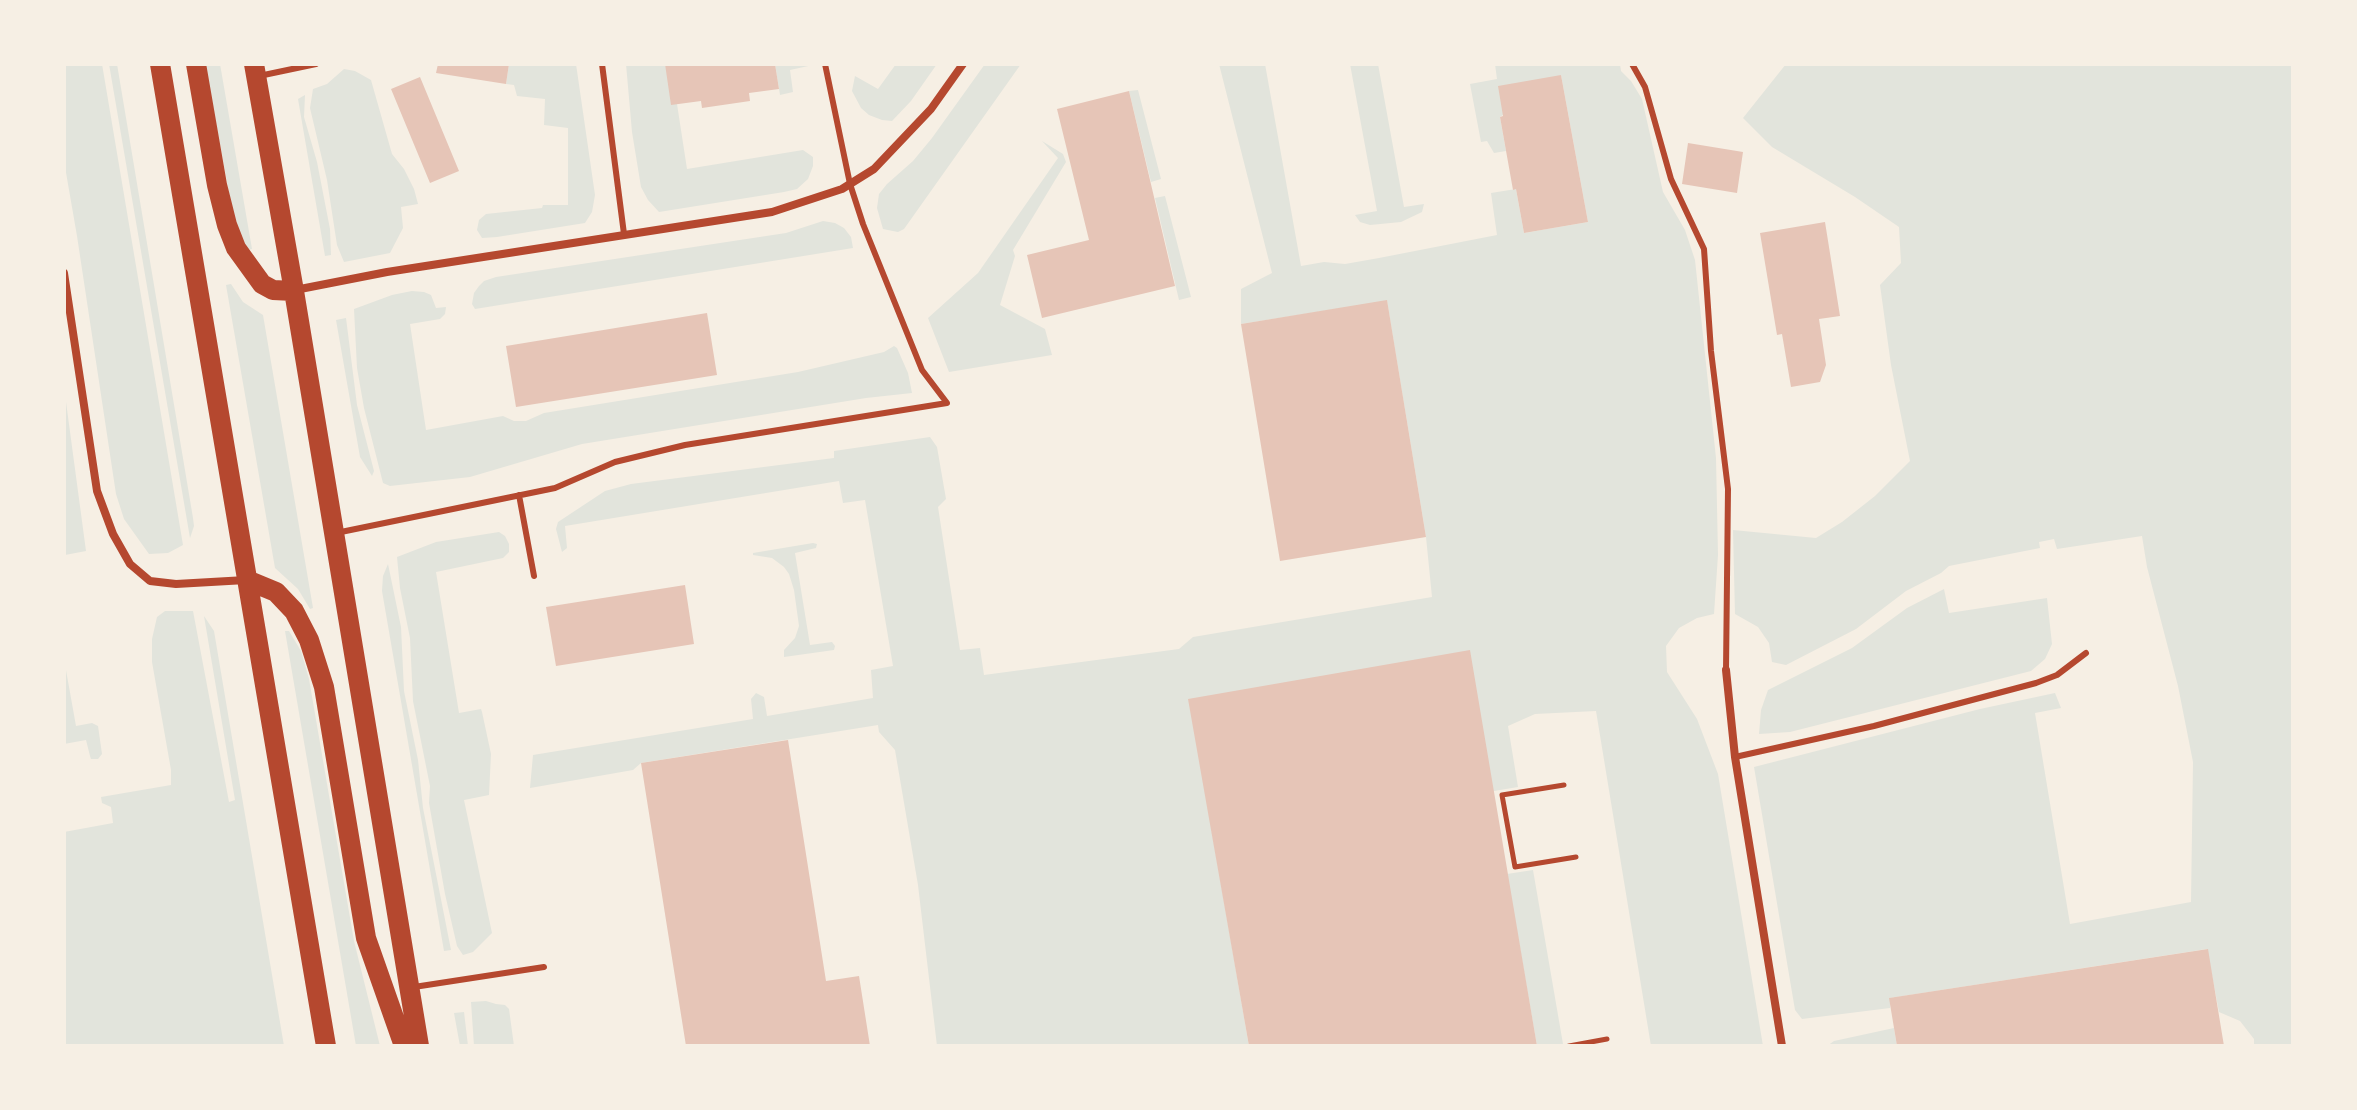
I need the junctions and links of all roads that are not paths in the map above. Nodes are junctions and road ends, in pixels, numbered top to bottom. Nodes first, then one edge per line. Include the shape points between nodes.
1 (160, 64) edge
2 (196, 64) edge
3 (316, 64) edge
4 (602, 64) edge
5 (825, 64) edge
6 (963, 64) edge
7 (1632, 64) edge
8 (255, 70) edge
9 (850, 184) junction
10 (624, 234) junction
11 (64, 273) edge
12 (294, 291) junction
13 (519, 495) junction
14 (333, 534) junction
15 (534, 576) dead end
16 (247, 580) junction
17 (2086, 653) dead end
18 (1726, 670) joint
19 (1735, 757) junction
20 (544, 967) dead end
21 (410, 987) junction
22 (326, 1046) edge
23 (404, 1046) edge
24 (419, 1046) edge
25 (1782, 1046) edge

1 - 16 main road
2 - 12 main road via 217,185 236,248 262,284
3 - 8 lane
4 - 10 lane
5 - 9 lane
6 - 9 street via 931,109 874,169
7 - 18 lane via 1645,87 1671,179 1704,249 1728,489
8 - 12 main road
9 - 10 street via 772,212
9 - 13 lane via 922,370 947,403 685,445
10 - 12 street
11 - 16 street via 97,491 130,564 150,581
12 - 14 main road
13 - 14 lane
13 - 15 lane
14 - 21 main road
16 - 22 main road
16 - 23 main road via 276,592 294,611 309,640 324,687 366,938
17 - 19 lane via 2036,683
18 - 19 street
19 - 25 street
20 - 21 lane
21 - 24 main road

